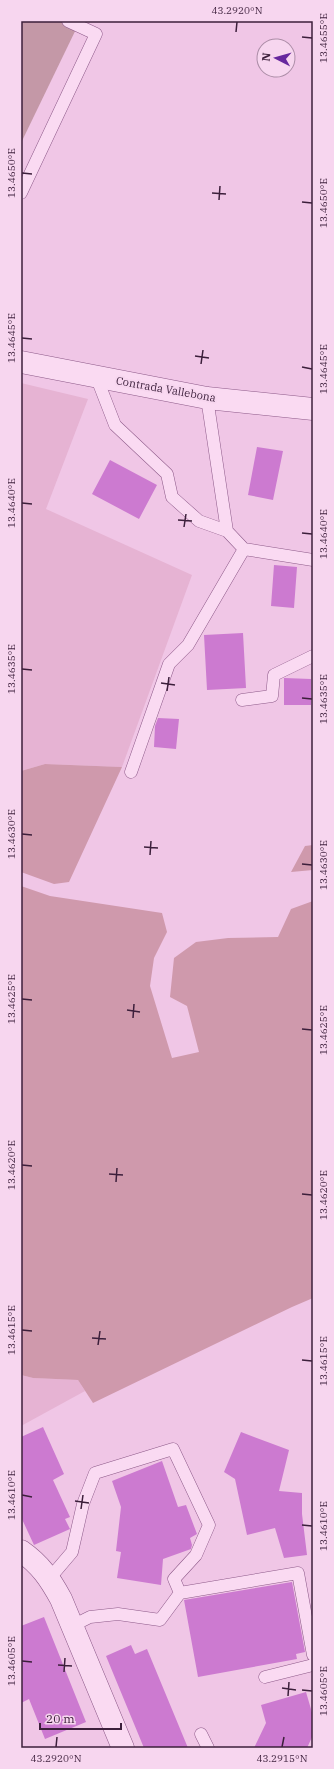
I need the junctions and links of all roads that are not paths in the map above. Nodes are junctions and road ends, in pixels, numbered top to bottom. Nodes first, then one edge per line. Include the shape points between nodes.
1 (68, 21) edge
2 (21, 193) edge
3 (21, 362) edge
4 (96, 376) junction
5 (207, 398) junction
6 (313, 409) edge
7 (227, 531) junction
8 (244, 549) junction
9 (313, 560) edge
10 (313, 656) edge
11 (242, 700) dead end
12 (132, 772) dead end
13 (21, 1551) edge
14 (49, 1579) junction
15 (180, 1593) junction
16 (72, 1626) junction
17 (313, 1655) edge
18 (313, 1665) edge
19 (265, 1677) dead end
20 (201, 1734) dead end
21 (123, 1748) edge
22 (208, 1748) edge

1 - 2 lane via 96,34
3 - 4 street, Contrada Vallebona
4 - 5 street, Contrada Vallebona
4 - 7 lane via 115,425 167,474 172,497 199,521
5 - 6 street, Contrada Vallebona
5 - 7 lane
7 - 8 lane
8 - 9 lane
8 - 12 lane via 188,645 170,664
10 - 11 lane via 274,675 272,696
13 - 14 street via 35,1561
14 - 15 lane via 72,1552 83,1504 95,1473 173,1449 209,1525 196,1555 174,1579
14 - 16 street
15 - 16 lane via 160,1620 118,1614 90,1617
15 - 17 lane via 298,1573
16 - 21 street
18 - 19 lane
20 - 22 lane

